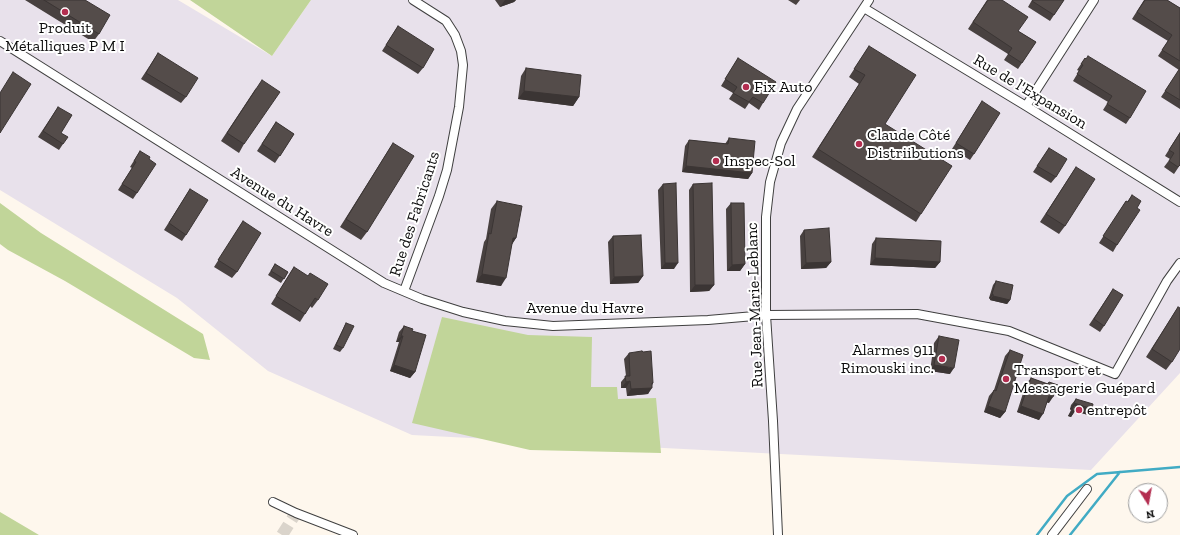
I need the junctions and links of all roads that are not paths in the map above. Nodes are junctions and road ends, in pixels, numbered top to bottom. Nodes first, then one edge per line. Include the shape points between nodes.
1 (413, 0) edge
2 (869, 0) edge
3 (1094, 0) edge
4 (864, 8) junction
5 (0, 41) edge
6 (1026, 106) junction
7 (1180, 202) edge
8 (1180, 263) edge
9 (404, 291) junction
10 (766, 315) junction
11 (1087, 489) dead end
12 (273, 502) dead end
13 (353, 535) edge
14 (778, 535) edge
15 (1052, 535) edge

1 - 9 street, Rue des Fabricants via 446,21 455,35 463,65 459,107 447,170
2 - 4 street, Rue Jean-Marie-Leblanc
3 - 6 street
4 - 6 street, Rue de l'Expansion
4 - 10 street, Rue Jean-Marie-Leblanc via 796,109 781,143 770,182 766,217
5 - 9 street, Avenue du Havre via 384,283
6 - 7 street, Rue de l'Expansion
8 - 10 street, Avenue du Havre via 1167,281 1115,374 1009,332 917,314
9 - 10 street, Avenue du Havre via 463,312 506,321 553,326 708,320
10 - 14 street, Rue Jean-Marie-Leblanc
11 - 15 street
12 - 13 street

